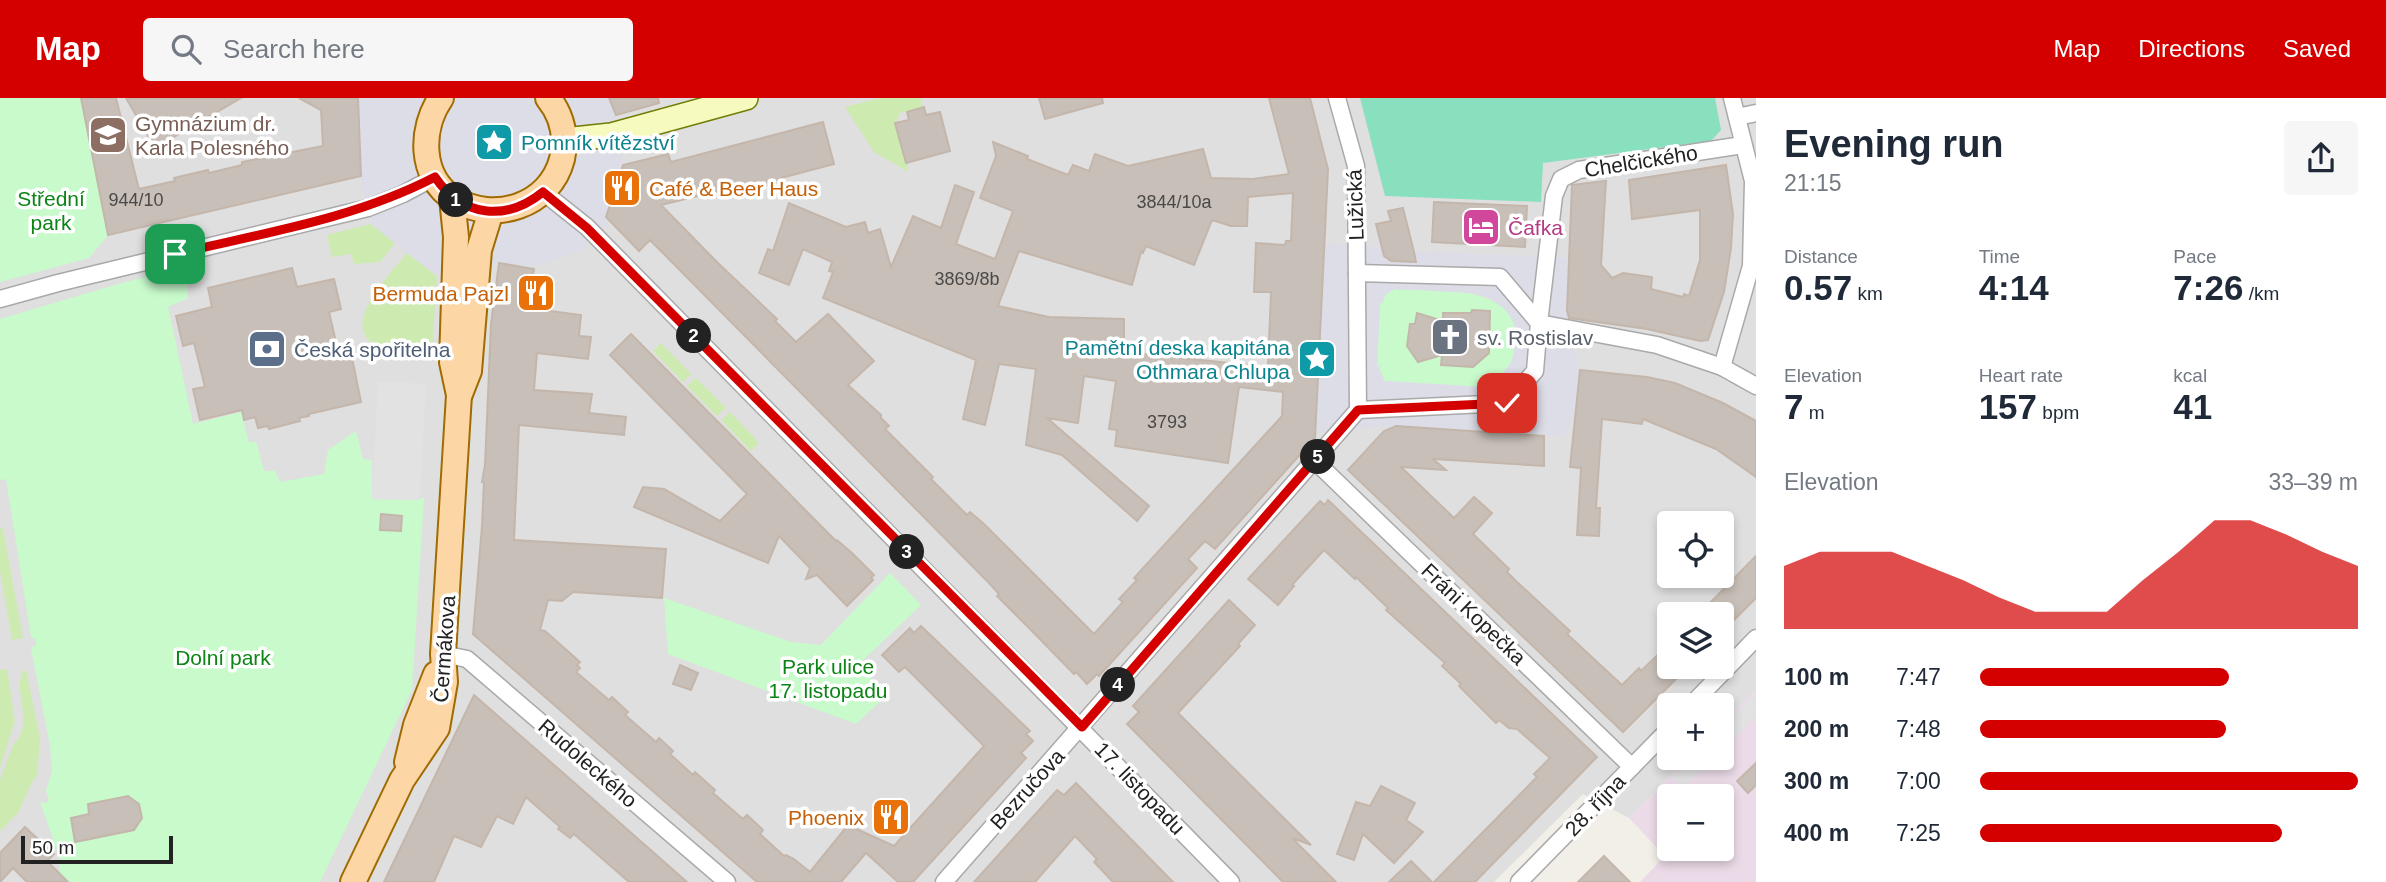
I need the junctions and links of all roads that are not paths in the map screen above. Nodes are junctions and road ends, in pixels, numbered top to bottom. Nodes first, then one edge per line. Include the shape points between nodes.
1 (746, 98) edge
2 (1336, 98) edge
3 (1732, 98) edge
4 (549, 99) edge
5 (432, 101) edge
6 (1756, 113) edge
7 (1737, 117) junction
8 (564, 140) junction
9 (1743, 145) junction
10 (435, 177) junction
11 (543, 192) junction
12 (452, 198) junction
13 (491, 211) junction
14 (1357, 273) junction
15 (0, 299) edge
16 (1539, 323) junction
17 (1722, 367) junction
18 (1756, 386) edge
19 (459, 395) junction
20 (1358, 410) junction
21 (1315, 461) junction
22 (1756, 638) edge
23 (443, 654) junction
24 (1703, 693) edge
25 (1082, 727) junction
26 (1657, 741) edge
27 (1632, 767) junction
28 (353, 882) edge
29 (727, 882) edge
30 (944, 882) edge
31 (1231, 882) edge
32 (1519, 882) edge

1 - 8 main road via 611,135
2 - 14 street, Lužická via 1356,166
3 - 7 street
4 - 8 main road via 558,113
5 - 10 main road via 425,142
6 - 7 street
7 - 9 street
8 - 11 main road via 561,163
9 - 16 street, Chelčického via 1579,170 1561,178 1554,196
9 - 17 street via 1753,181 1751,266
10 - 12 main road
10 - 15 street via 368,208
11 - 13 main road via 523,205
11 - 25 street, 17. listopadu via 587,228
12 - 13 main road
12 - 19 main road, Čermákova via 456,237 452,362
13 - 19 main road, Čermákova via 479,250 469,371
14 - 16 street via 1500,277
14 - 20 street, Lužická
16 - 17 street via 1657,345
16 - 20 street via 1535,370 1507,403
17 - 18 street
19 - 23 main road, Čermákova
20 - 21 street, Bezručova
21 - 25 street, Bezručova
21 - 27 street, Fráni Kopečka
22 - 24 street
23 - 28 main road, Čermákova via 416,725 402,780
23 - 29 street, Rudoleckého via 467,659
25 - 30 street, Bezručova
25 - 31 street, 17. listopadu
26 - 27 street, 28. října
27 - 32 street, 28. října

